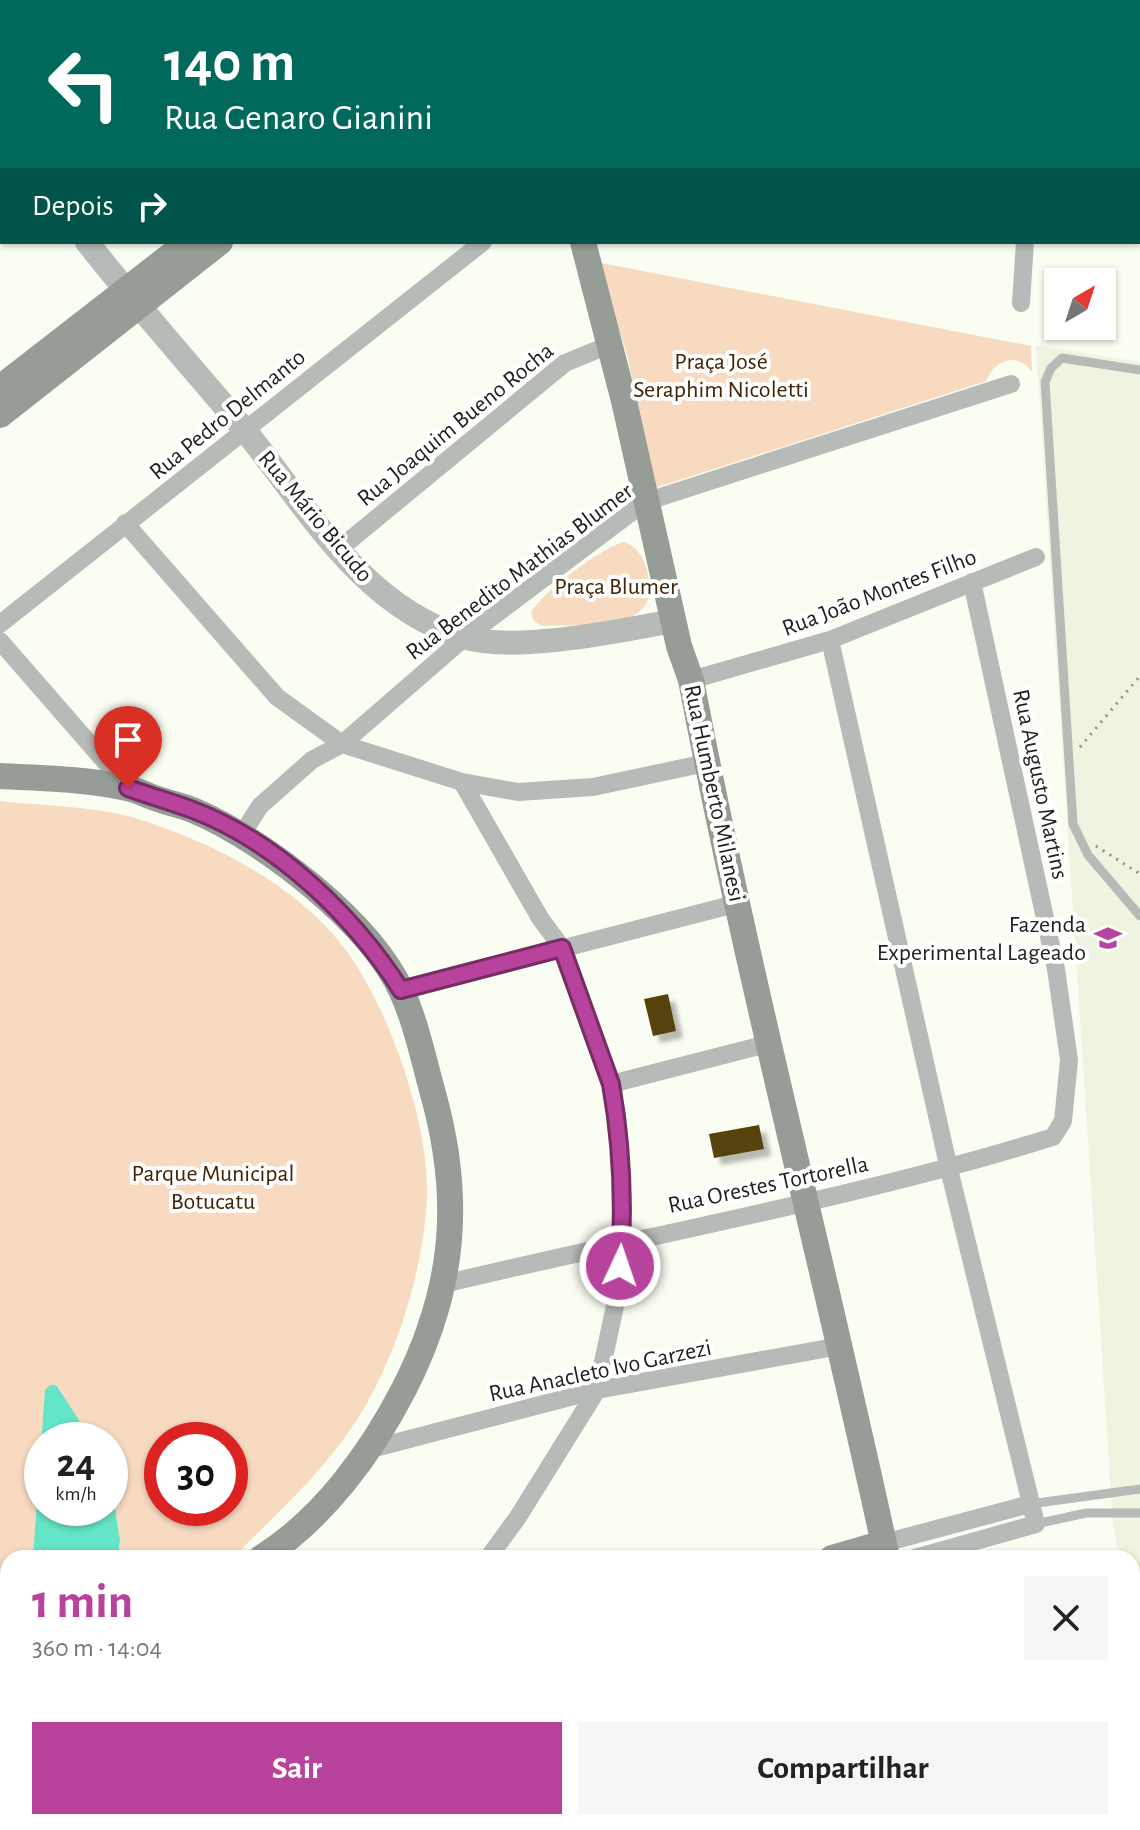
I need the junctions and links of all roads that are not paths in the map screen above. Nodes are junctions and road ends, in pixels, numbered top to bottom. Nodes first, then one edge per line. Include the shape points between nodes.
1 (89, 244) edge
2 (186, 244) edge
3 (217, 244) edge
4 (480, 244) edge
5 (584, 244) edge
6 (1025, 244) edge
7 (132, 299) junction
8 (1021, 303) dead end
9 (609, 345) junction
10 (1140, 370) edge
11 (1011, 384) dead end
12 (0, 388) edge
13 (0, 415) edge
14 (244, 430) junction
15 (645, 502) junction
16 (125, 523) junction
17 (338, 550) junction
18 (1036, 557) dead end
19 (972, 582) junction
20 (673, 621) junction
21 (0, 624) edge
22 (464, 638) junction
23 (830, 640) junction
24 (0, 641) edge
25 (691, 680) junction
26 (342, 744) junction
27 (706, 763) junction
28 (0, 776) edge
29 (462, 782) junction
30 (128, 788) junction
31 (242, 834) junction
32 (739, 903) junction
33 (1140, 916) edge
34 (562, 948) junction
35 (401, 990) junction
36 (767, 1044) junction
37 (611, 1084) junction
38 (1053, 1137) joint
39 (949, 1169) junction
40 (803, 1201) junction
41 (621, 1241) junction
42 (444, 1284) junction
43 (840, 1346) junction
44 (597, 1390) junction
45 (371, 1449) junction
46 (1140, 1489) edge
47 (1030, 1504) junction
48 (1140, 1513) edge
49 (1036, 1524) junction
50 (270, 1550) edge
51 (494, 1550) edge
52 (885, 1550) edge
53 (888, 1550) edge
54 (943, 1550) edge

1 - 7 street, Rua Mário Bicudo
2 - 7 main road
3 - 7 main road
4 - 14 street, Rua Pedro Delmanto
5 - 9 main road, Rua Humberto Milanesi
6 - 8 street
7 - 12 main road
7 - 13 main road
7 - 14 street, Rua Mário Bicudo
9 - 15 main road, Rua Humberto Milanesi
9 - 17 street, Rua Joaquim Bueno Rocha via 565,363
10 - 33 lane via 1062,358 1045,382 1073,824
11 - 15 street, Rua Benedito Mathias Blumer
14 - 16 street, Rua Pedro Delmanto
14 - 17 street, Rua Mário Bicudo
15 - 20 main road, Rua Humberto Milanesi
15 - 22 street, Rua Benedito Mathias Blumer
16 - 21 street, Rua Pedro Delmanto
16 - 26 street via 277,697
17 - 22 street, Rua Mário Bicudo via 370,584
18 - 19 street, Rua João Montes Filho
19 - 23 street, Rua João Montes Filho
19 - 38 street, Rua Augusto Martins via 1061,1000 1069,1060 1063,1121
20 - 22 street, Rua Mário Bicudo via 550,640
20 - 25 main road, Rua Humberto Milanesi
22 - 26 street, Rua Benedito Mathias Blumer
23 - 25 street, Rua João Montes Filho
23 - 39 street
24 - 30 street
25 - 27 main road, Rua Humberto Milanesi
26 - 29 street
26 - 31 street, Rua Benedito Mathias Blumer via 312,760 260,806
27 - 29 street via 553,792
27 - 32 main road, Rua Humberto Milanesi
28 - 30 main road
29 - 34 street
30 - 31 main road via 194,810
31 - 35 main road via 338,909
32 - 34 street
32 - 36 main road, Rua Humberto Milanesi
34 - 35 street
34 - 37 street
35 - 42 main road via 434,1094 451,1173
36 - 37 street
36 - 40 main road, Rua Humberto Milanesi
37 - 41 street via 620,1156
38 - 39 street, Rua Orestes Tortorella
39 - 40 street, Rua Orestes Tortorella
39 - 47 street
40 - 41 street, Rua Orestes Tortorella
40 - 43 main road, Rua Humberto Milanesi
41 - 42 street, Rua Orestes Tortorella
41 - 44 street via 618,1292
42 - 45 main road via 416,1366
43 - 44 street, Rua Anacleto Ivo Garzezi
43 - 52 main road, Rua Humberto Milanesi
44 - 45 street, Rua Anacleto Ivo Garzezi
44 - 51 street
45 - 50 main road via 324,1502
46 - 47 lane
47 - 49 street
47 - 53 street
48 - 49 lane via 1086,1513
49 - 54 street

